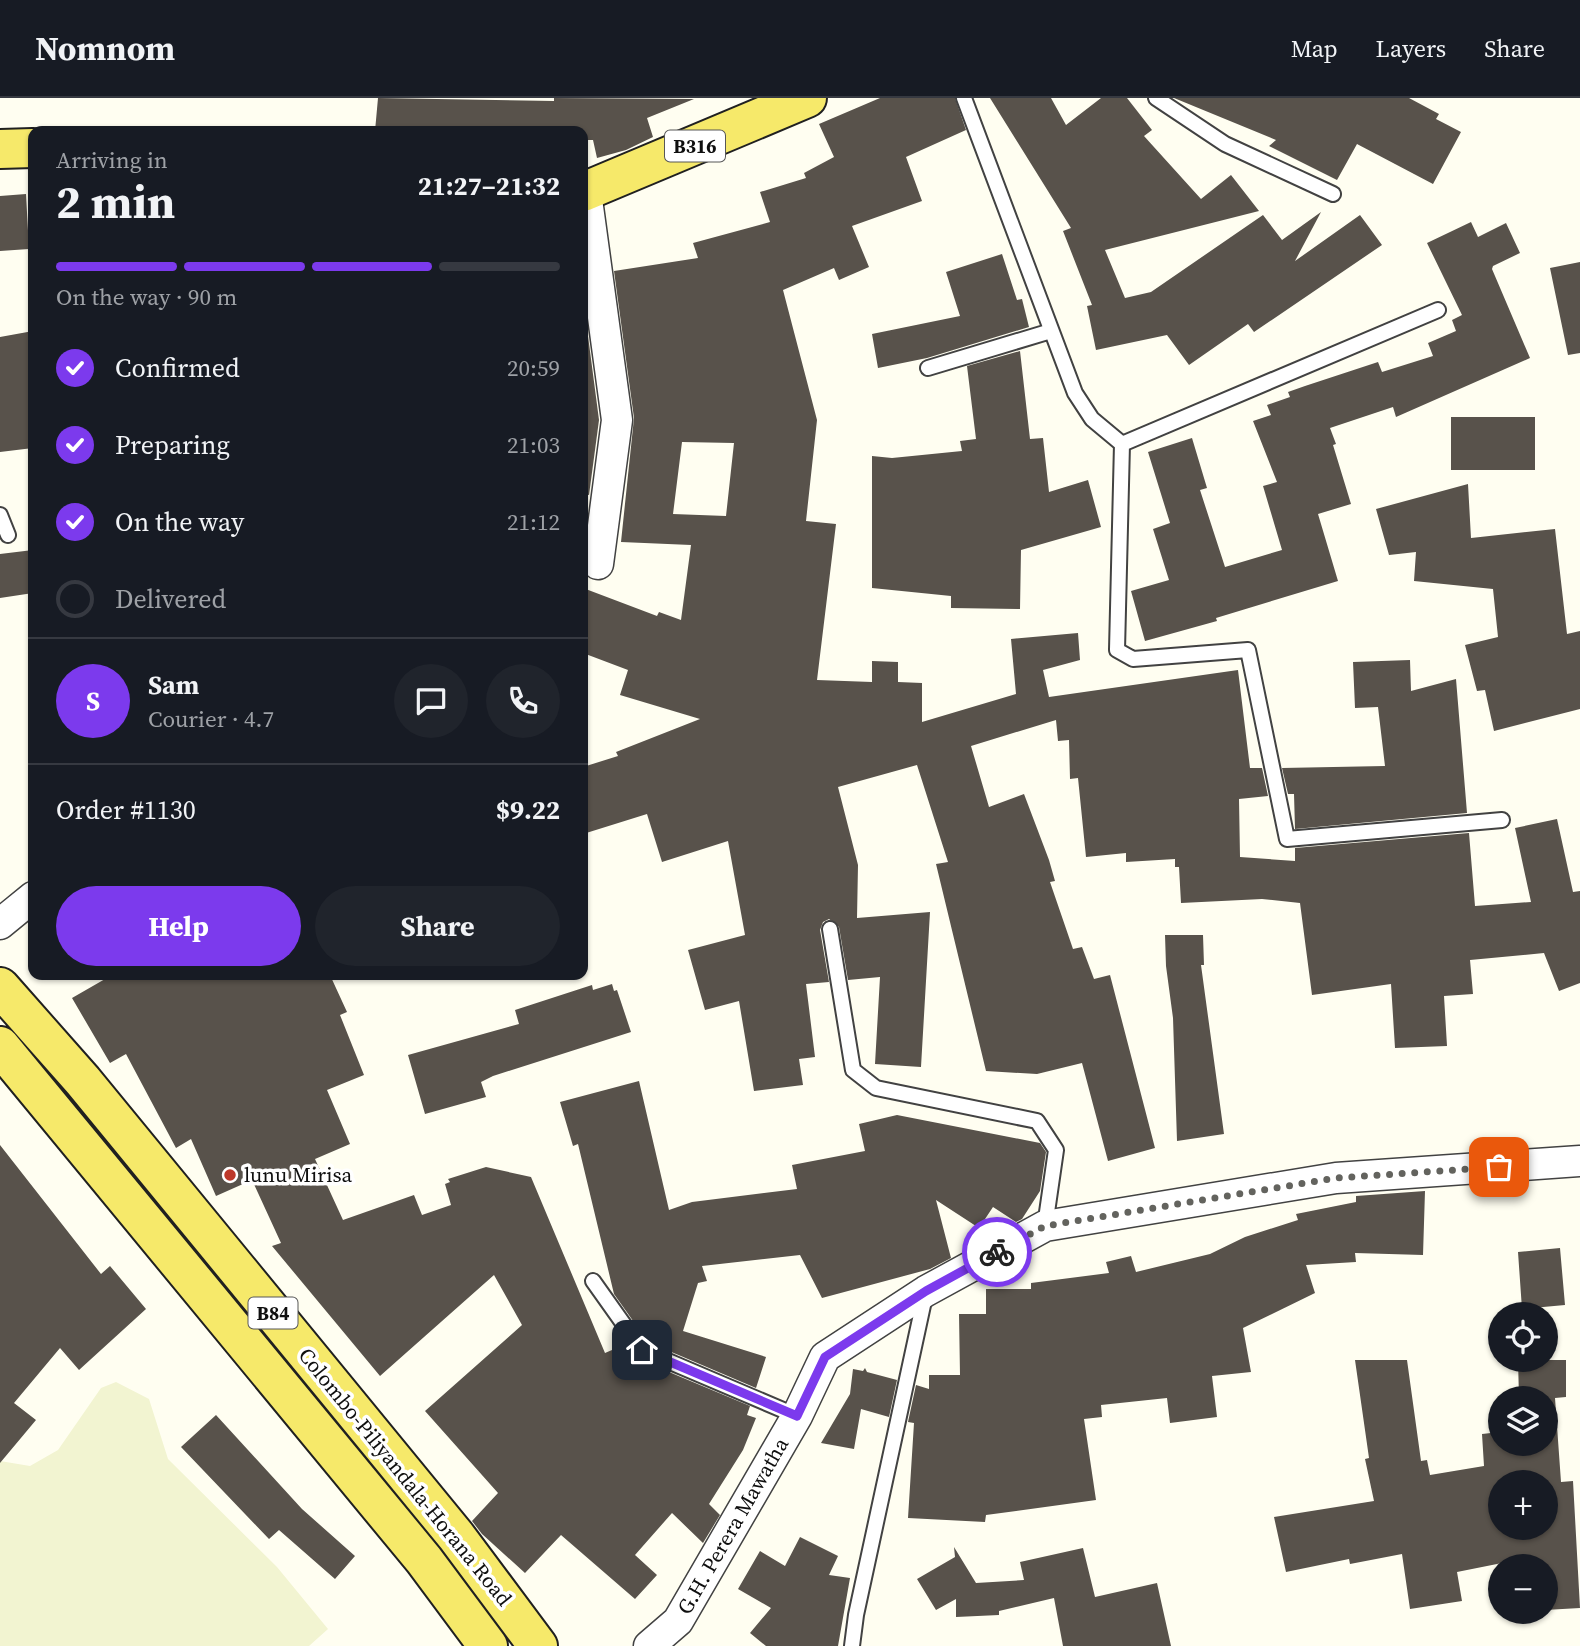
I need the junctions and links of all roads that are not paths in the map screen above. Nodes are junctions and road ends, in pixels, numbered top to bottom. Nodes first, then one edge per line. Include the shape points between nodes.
1 (807, 98) edge
2 (964, 98) edge
3 (1156, 98) edge
4 (28, 148) edge
5 (0, 149) edge
6 (588, 191) edge
7 (1333, 194) dead end
8 (588, 213) edge
9 (1438, 310) dead end
10 (1051, 331) junction
11 (928, 368) dead end
12 (1122, 443) junction
13 (0, 515) edge
14 (8, 535) dead end
15 (598, 565) dead end
16 (1502, 820) dead end
17 (28, 901) edge
18 (0, 924) edge
19 (831, 929) dead end
20 (0, 987) edge
21 (0, 1046) edge
22 (83, 1081) junction
23 (53, 1107) junction
24 (1580, 1161) edge
25 (1580, 1169) edge
26 (1045, 1226) junction
27 (593, 1281) dead end
28 (926, 1291) junction
29 (797, 1416) junction
30 (488, 1646) edge
31 (538, 1646) edge
32 (649, 1646) edge
33 (852, 1646) edge

1 - 6 main road, B316
2 - 10 lane
3 - 7 lane via 1225,144
4 - 5 main road
8 - 15 street via 617,419
9 - 12 lane
10 - 11 lane
10 - 12 lane via 1074,393 1092,419
12 - 16 lane via 1117,650 1133,659 1248,650 1287,839
13 - 14 lane
17 - 18 street
19 - 26 lane via 853,1070 876,1088 1037,1121 1056,1150
20 - 22 main road, Colombo-Piliyandala-Horana Road / B84
21 - 23 main road, Colombo-Piliyandala-Horana Road / B84
22 - 23 main road
22 - 31 main road, Colombo-Piliyandala-Horana Road / B84 via 456,1536
23 - 30 main road, Colombo-Piliyandala-Horana Road / B84 via 424,1560
24 - 25 lane
24 - 26 street, G.H. Perera Mawatha via 1336,1178
26 - 28 street, G.H. Perera Mawatha
27 - 29 lane via 642,1350
28 - 29 street, G.H. Perera Mawatha via 825,1357
28 - 33 lane
29 - 32 street, G.H. Perera Mawatha via 678,1621

